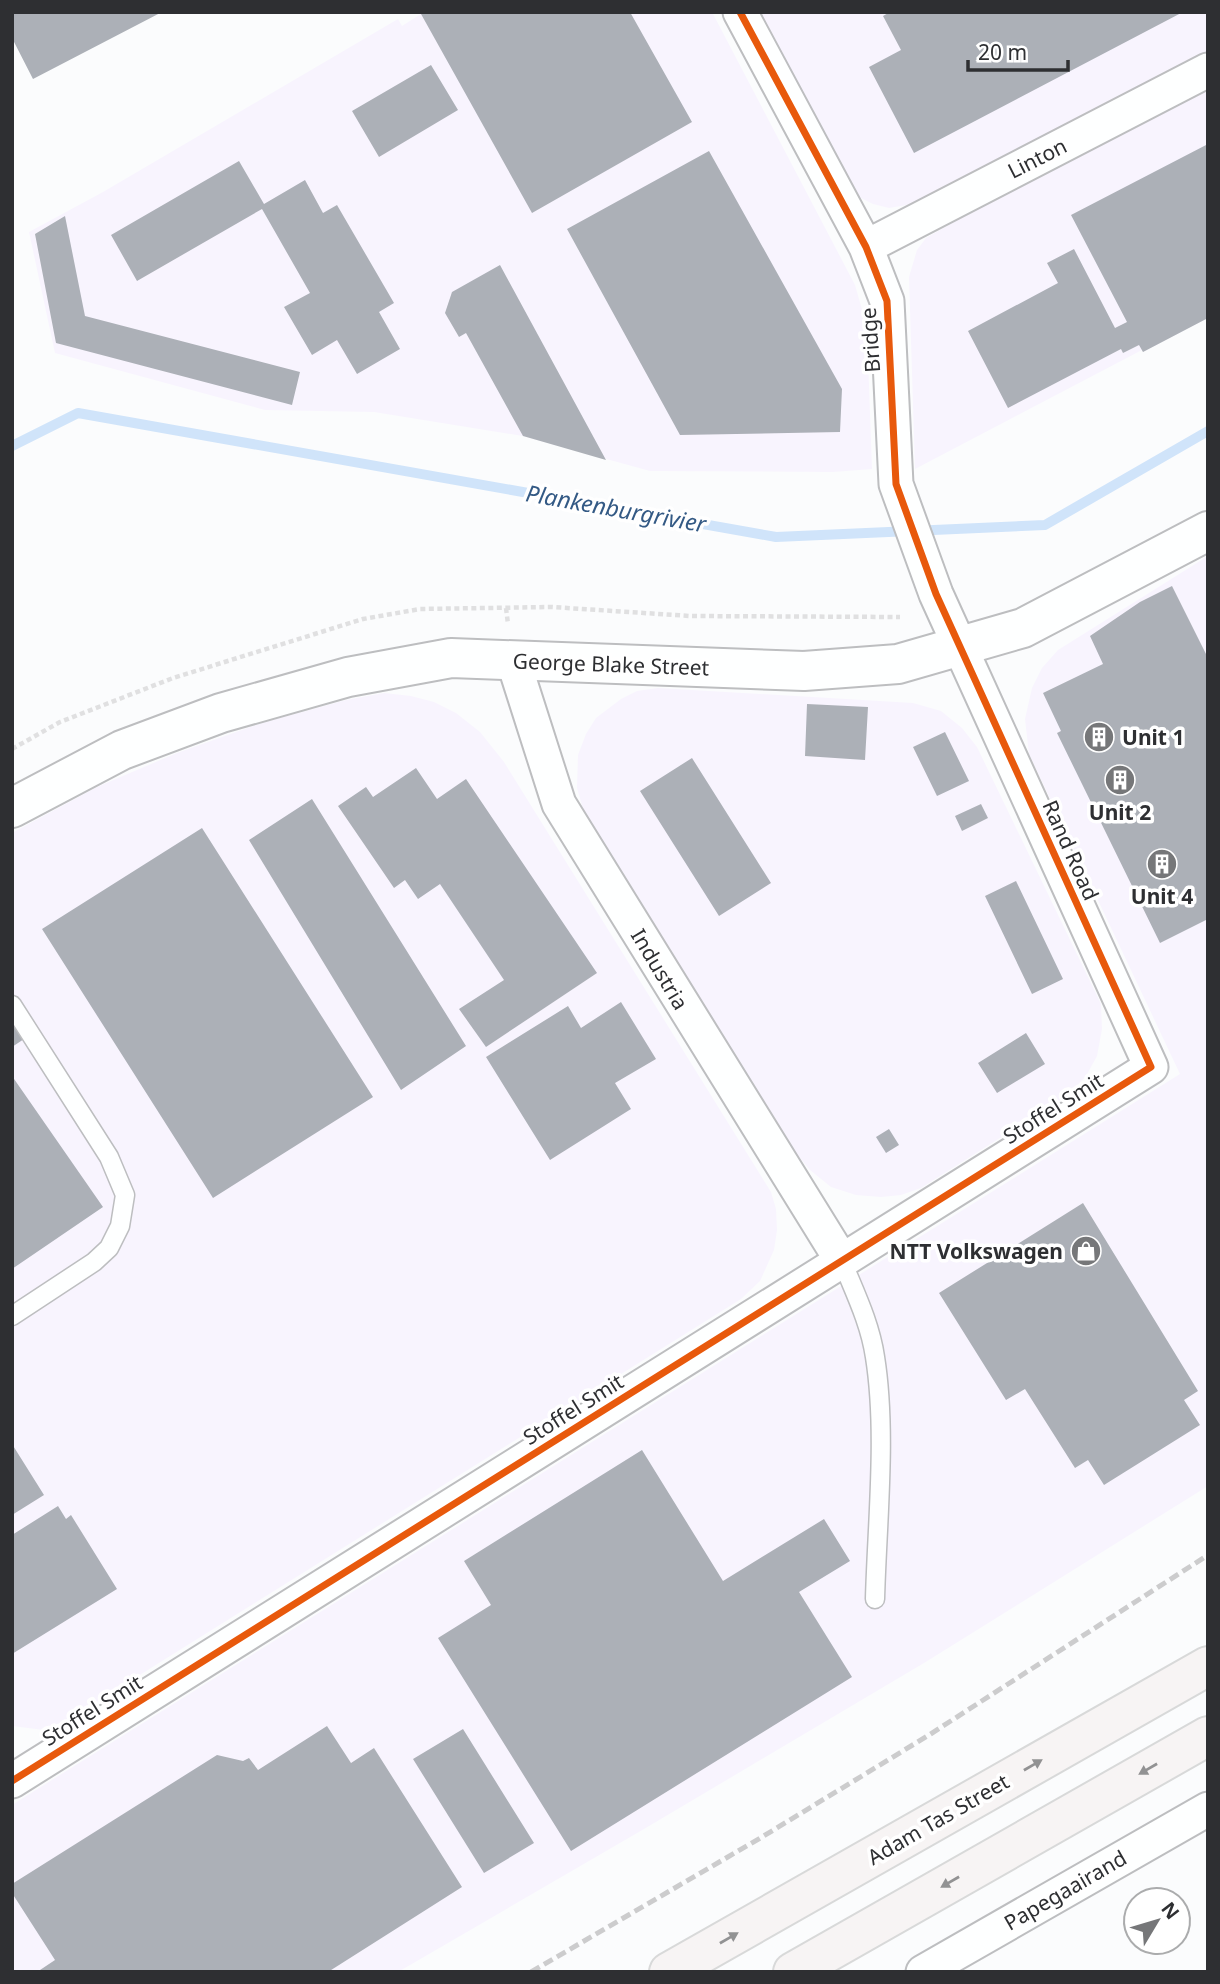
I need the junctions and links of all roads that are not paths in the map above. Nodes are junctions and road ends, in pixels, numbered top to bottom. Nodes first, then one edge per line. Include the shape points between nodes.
1 (740, 12) edge
2 (1208, 70) edge
3 (866, 247) junction
4 (1208, 531) edge
5 (960, 647) junction
6 (513, 660) junction
7 (12, 808) edge
8 (12, 1005) edge
9 (1151, 1067) joint
10 (842, 1261) junction
11 (12, 1316) edge
12 (875, 1599) dead end
13 (1208, 1666) edge
14 (1208, 1736) edge
15 (12, 1781) edge
16 (1208, 1809) edge
17 (928, 1971) edge
18 (669, 1972) edge
19 (793, 1972) edge

1 - 3 street, Bridge
2 - 3 street, Linton
3 - 5 street, Bridge via 887,301 896,484
4 - 5 street, George Blake Street via 1023,628
5 - 6 street, George Blake Street via 898,664 804,671
5 - 9 street, Rand Road
6 - 7 street, George Blake Street via 451,659 348,677 221,713 122,750
6 - 10 street, Industria via 559,804
8 - 11 lane via 109,1157 125,1195 120,1226 109,1248
9 - 10 street, Stoffel Smit
10 - 12 lane via 866,1318 880,1404
10 - 15 street, Stoffel Smit
18 -> 13 main road, Adam Tas Street
14 -> 19 main road
16 - 17 street, Papegaairand

